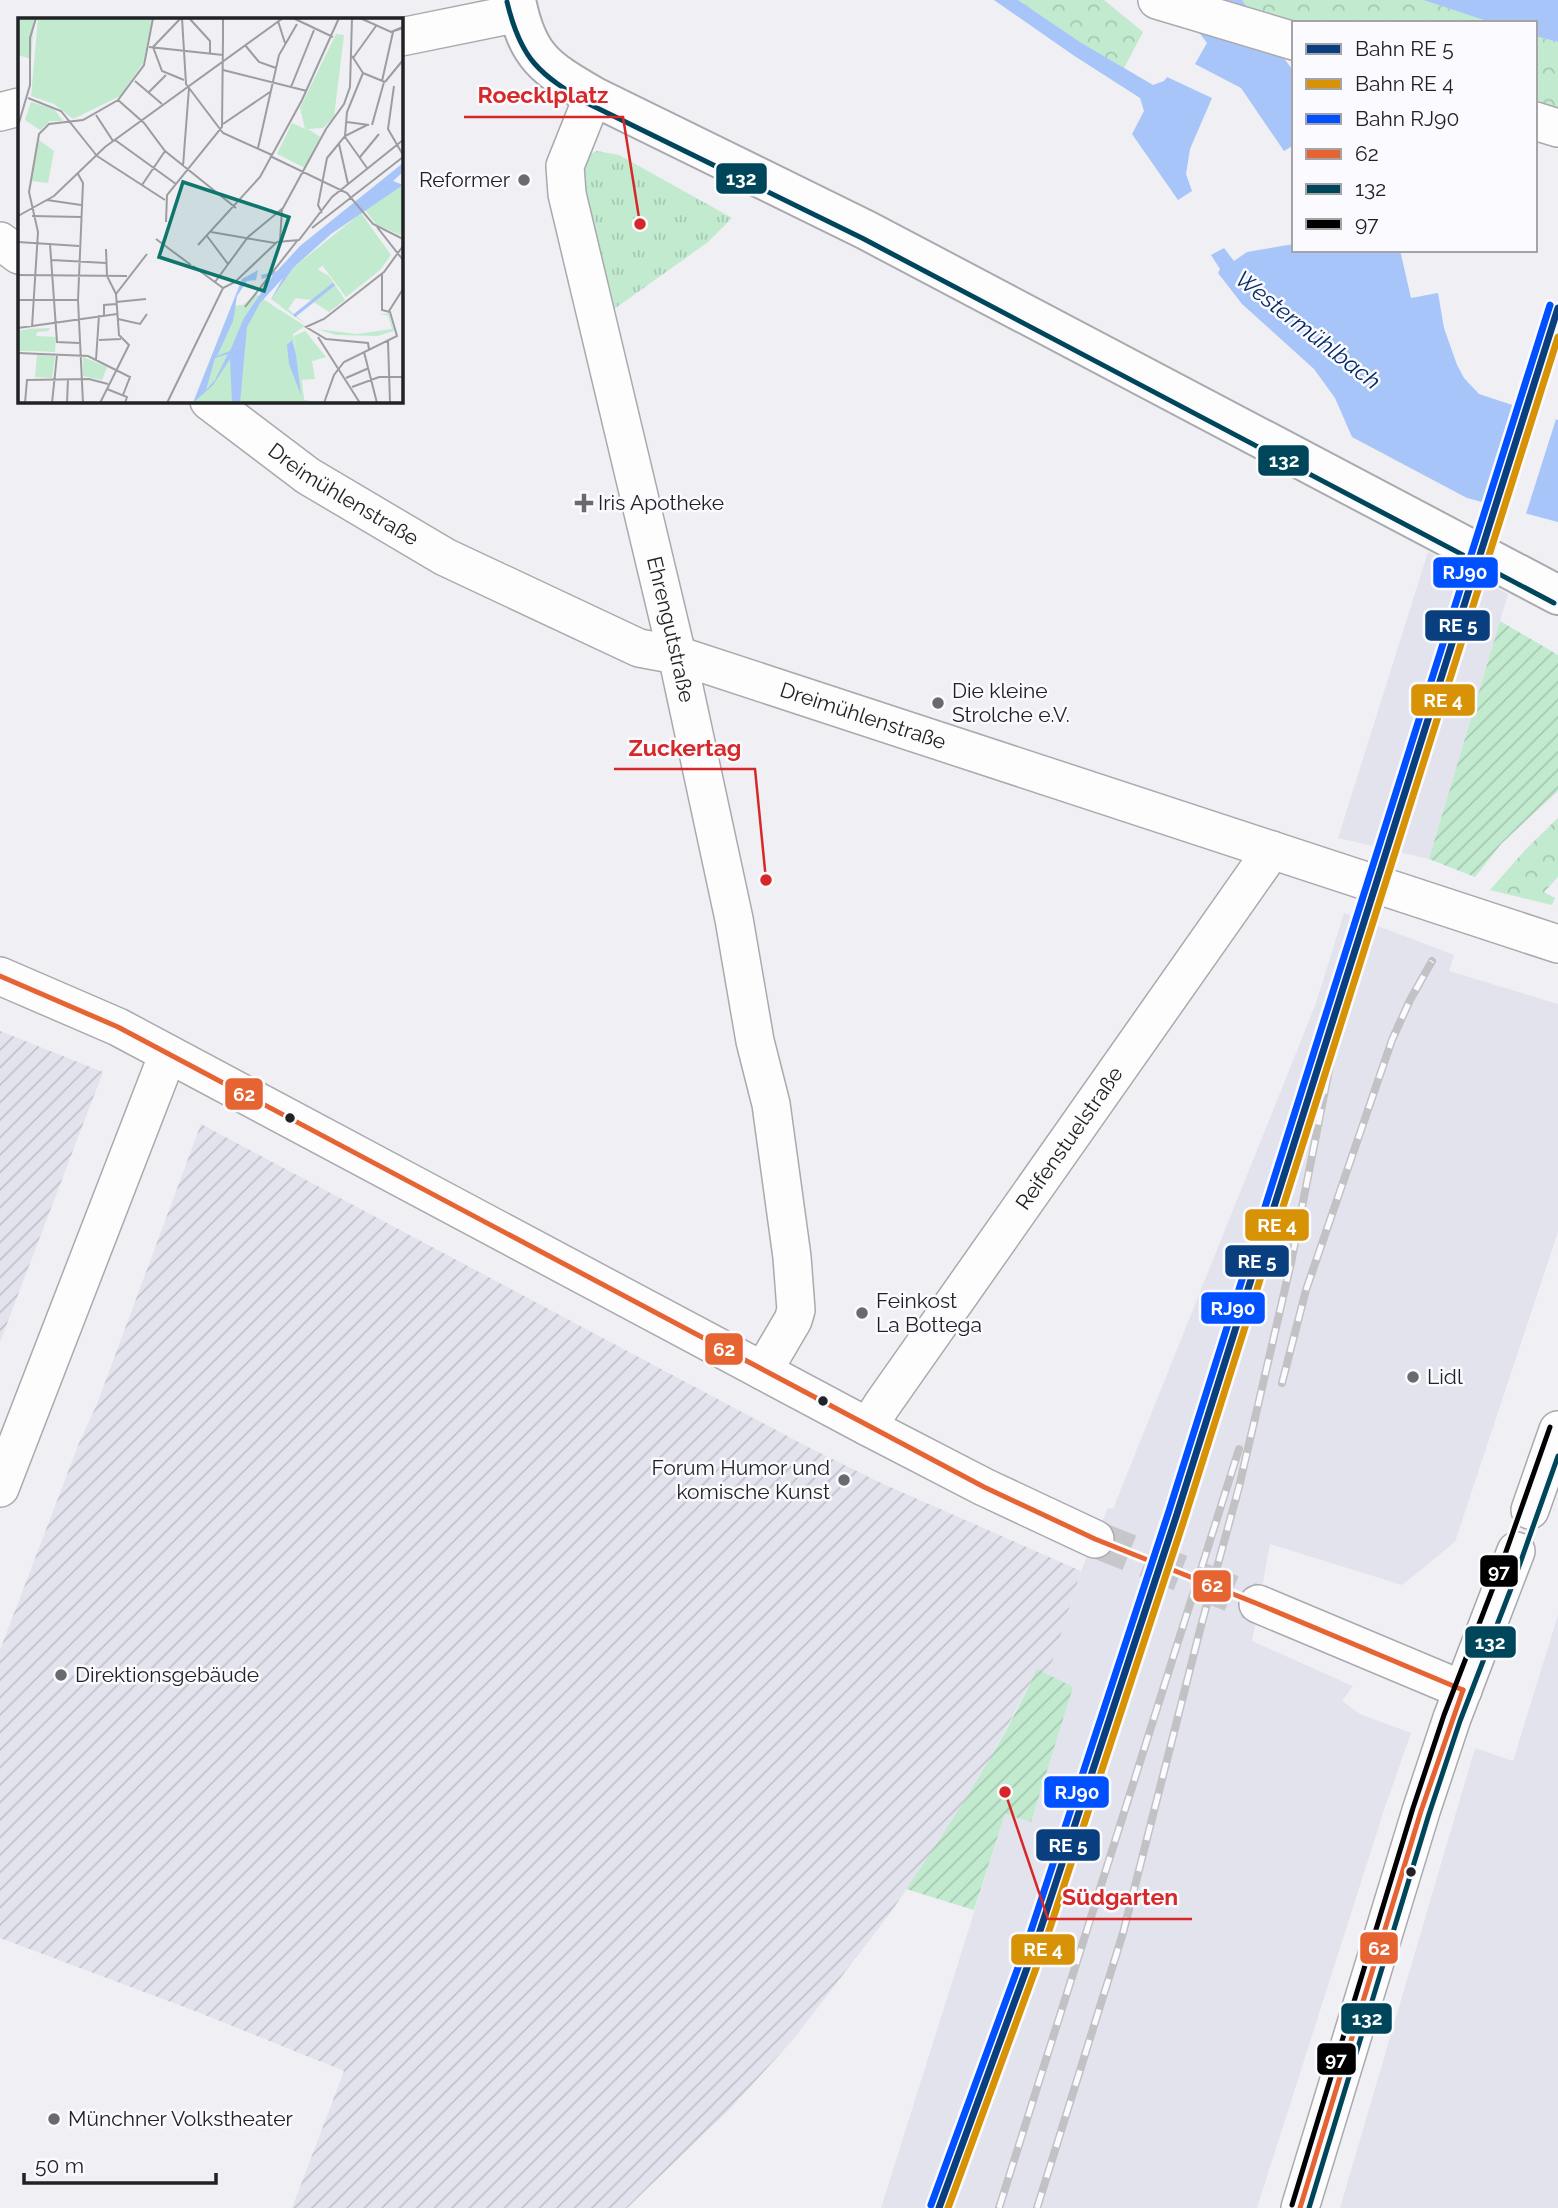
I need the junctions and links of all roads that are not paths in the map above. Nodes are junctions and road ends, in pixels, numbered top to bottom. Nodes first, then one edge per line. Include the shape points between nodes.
1 (1163, 2) edge
2 (518, 7) edge
3 (402, 37) edge
4 (1291, 40) edge
5 (593, 96) junction
6 (18, 107) edge
7 (0, 111) edge
8 (1537, 122) edge
9 (1558, 128) edge
10 (0, 241) edge
11 (18, 254) edge
12 (210, 402) edge
13 (1558, 595) edge
14 (677, 656) junction
15 (1272, 850) junction
16 (1558, 944) edge
17 (0, 976) edge
18 (168, 1054) junction
19 (763, 1371) junction
20 (868, 1427) junction
21 (1558, 1430) edge
22 (0, 1488) edge
23 (1530, 1510) dead end
24 (1095, 1539) tunnel mouth
25 (1516, 1551) dead end
26 (1258, 1604) tunnel mouth
27 (1463, 1690) junction
28 (1300, 2208) edge

1 - 4 street
2 - 3 street
2 - 5 main road via 534,52 559,76
5 - 13 main road via 877,236
5 - 14 street, Ehrengutstraße via 565,166 567,194
6 - 7 street
8 - 9 street
10 - 11 street
12 - 14 street, Dreimühlenstraße via 308,476 445,557 639,648
14 - 15 street, Dreimühlenstraße
14 - 19 street, Ehrengutstraße via 771,1104 792,1258 795,1315
15 - 16 street, Dreimühlenstraße
15 - 20 street, Reifenstuelstraße
17 - 18 street
18 - 19 street
18 - 22 street
19 - 20 street
20 - 24 street
21 - 23 street
25 - 27 street
26 - 27 street
27 - 28 street via 1421,1811

